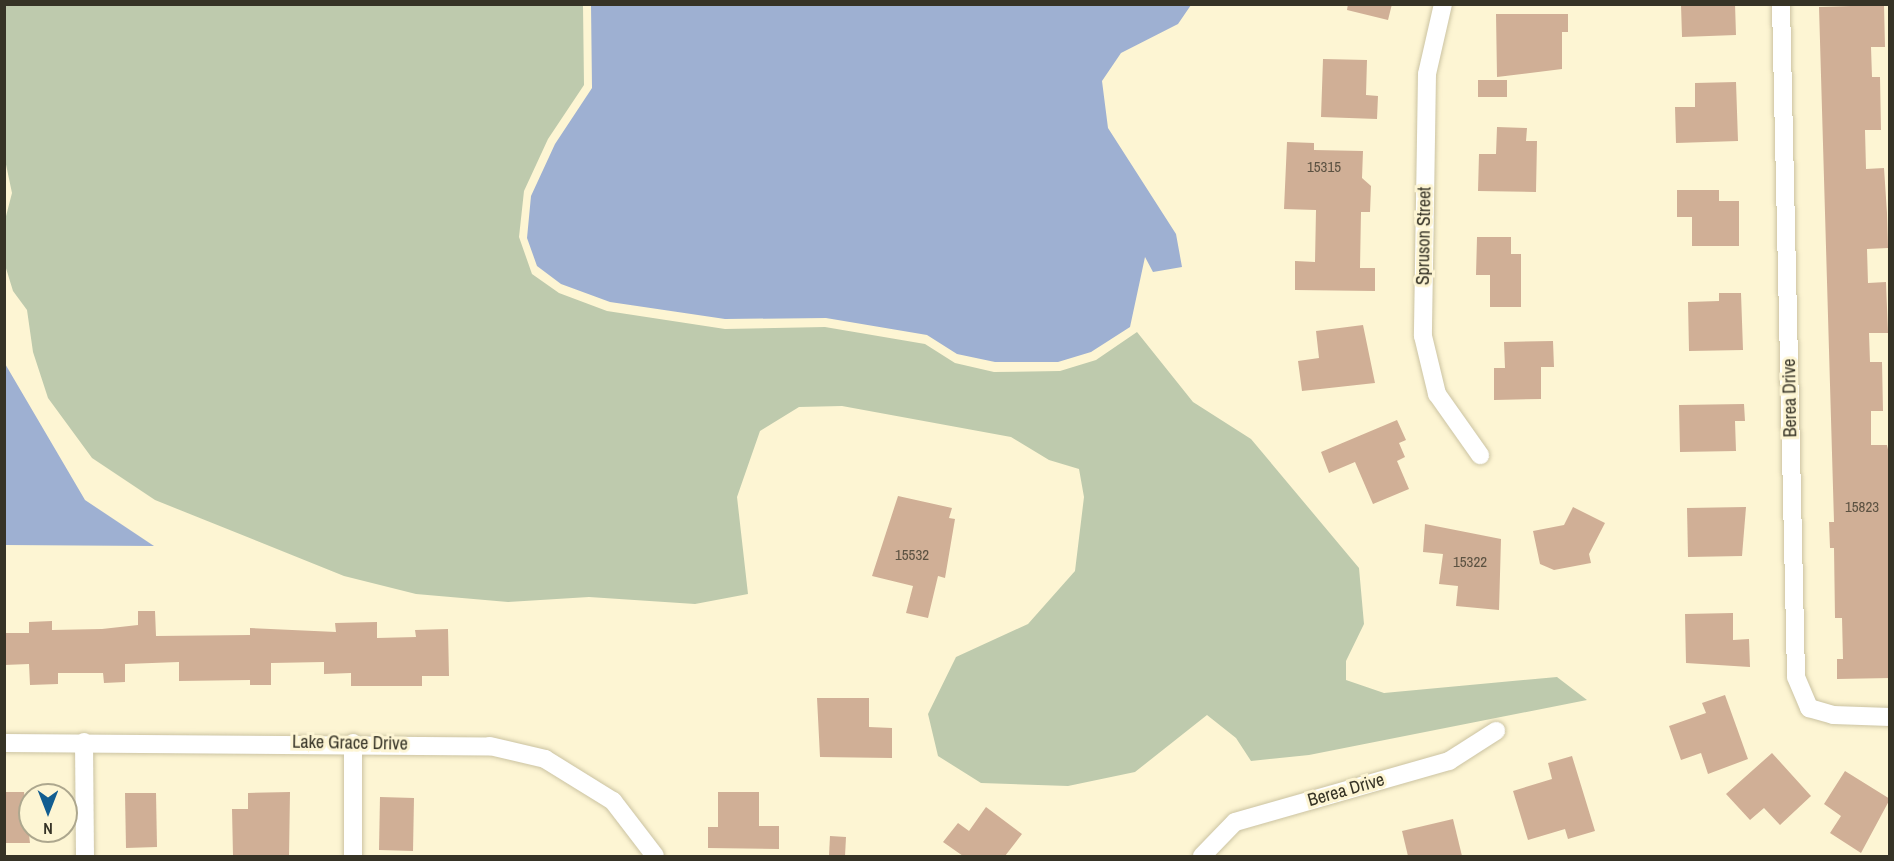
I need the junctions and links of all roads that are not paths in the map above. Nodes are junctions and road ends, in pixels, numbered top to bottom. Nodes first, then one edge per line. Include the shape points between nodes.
1 (1443, 4) edge
2 (1781, 4) edge
3 (1480, 455) dead end
4 (1890, 717) edge
5 (1496, 731) dead end
6 (84, 742) junction
7 (4, 743) edge
8 (353, 743) junction
9 (85, 856) edge
10 (353, 856) edge
11 (655, 856) edge
12 (1202, 856) edge

1 - 3 street, Spruson Street via 1426,74 1423,336 1437,394
2 - 4 street, Berea Drive via 1796,677 1809,708 1833,715
5 - 12 street, Berea Drive via 1449,760 1235,822
6 - 7 street, Lake Grace Drive
6 - 8 street, Lake Grace Drive
6 - 9 street
8 - 10 street
8 - 11 street, Lake Grace Drive via 490,746 545,759 613,801

